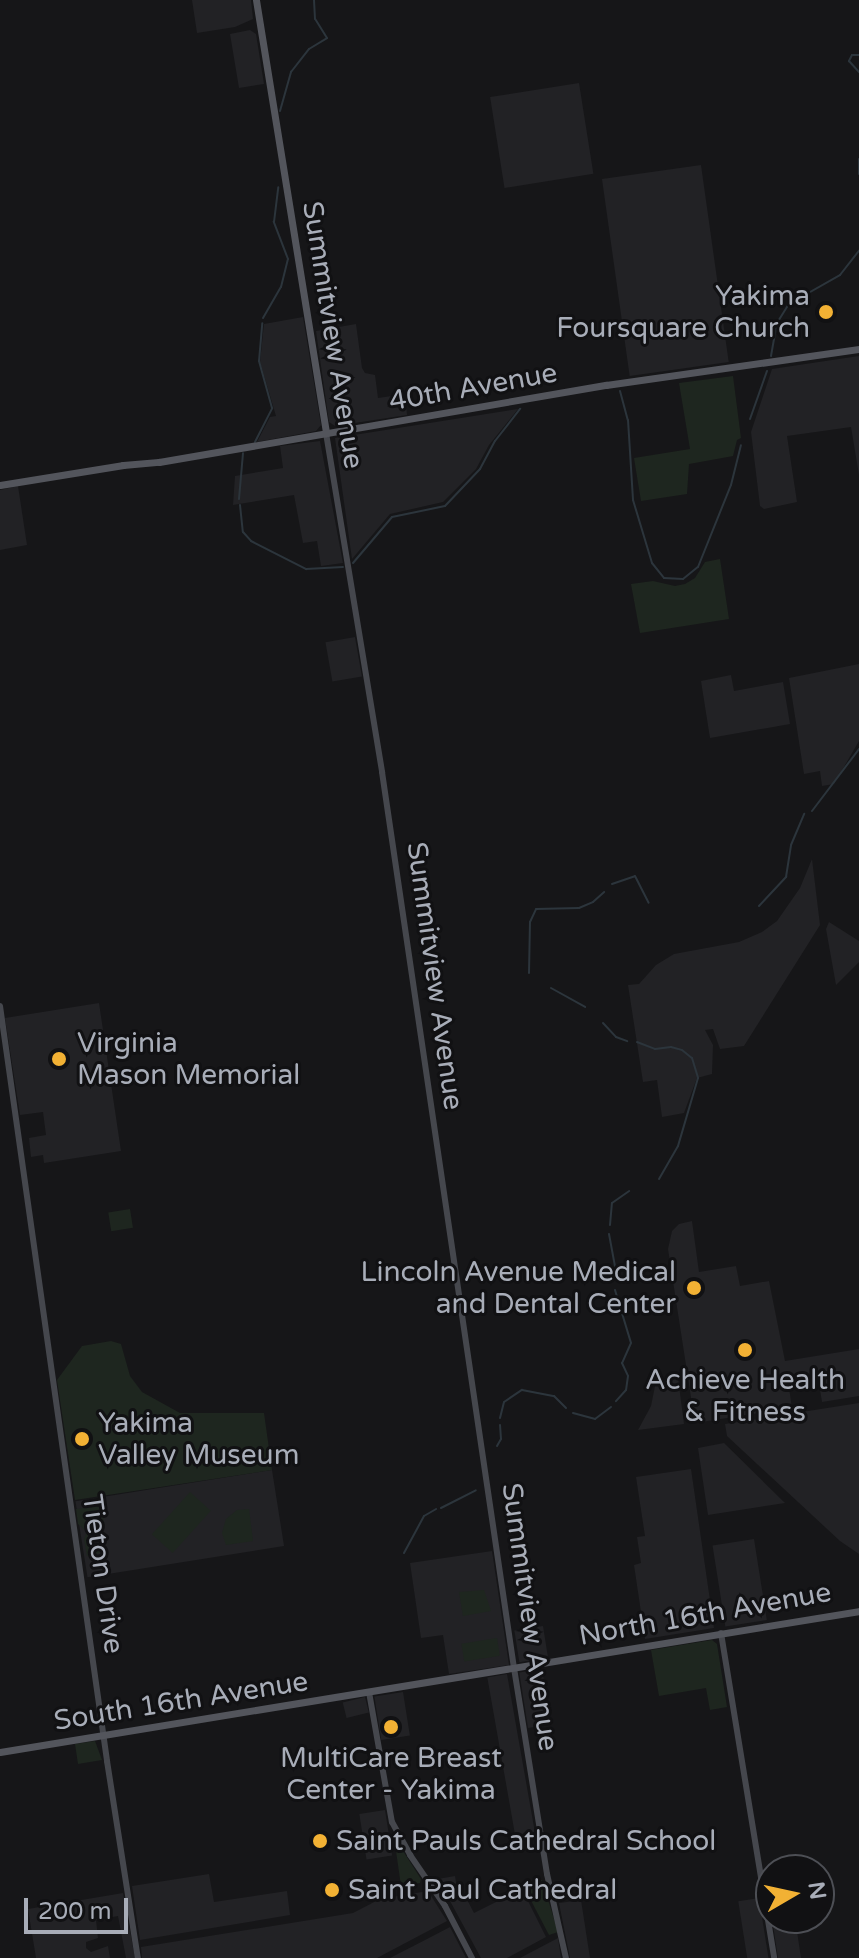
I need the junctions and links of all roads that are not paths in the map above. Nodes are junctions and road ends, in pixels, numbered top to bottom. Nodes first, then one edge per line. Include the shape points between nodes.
1 (256, 0) edge
2 (859, 349) edge
3 (326, 433) junction
4 (0, 485) edge
5 (0, 1006) edge
6 (859, 1611) edge
7 (721, 1633) junction
8 (514, 1668) junction
9 (369, 1692) junction
10 (103, 1735) junction
11 (0, 1752) edge
12 (138, 1958) edge
13 (472, 1958) edge
14 (566, 1958) edge
15 (774, 1958) edge

1 - 3 main road, Summitview Avenue
2 - 3 main road, 40th Avenue
3 - 4 main road, 40th Avenue
3 - 8 main road, Summitview Avenue via 382,772
5 - 10 main road, Tieton Drive
6 - 7 main road, North 16th Avenue
7 - 8 main road, North 16th Avenue
7 - 15 main road
8 - 9 main road, North 16th Avenue
8 - 14 main road, Summitview Avenue
9 - 10 main road, South 16th Avenue
9 - 13 main road via 392,1822
10 - 11 main road, South 16th Avenue
10 - 12 main road, Tieton Drive

